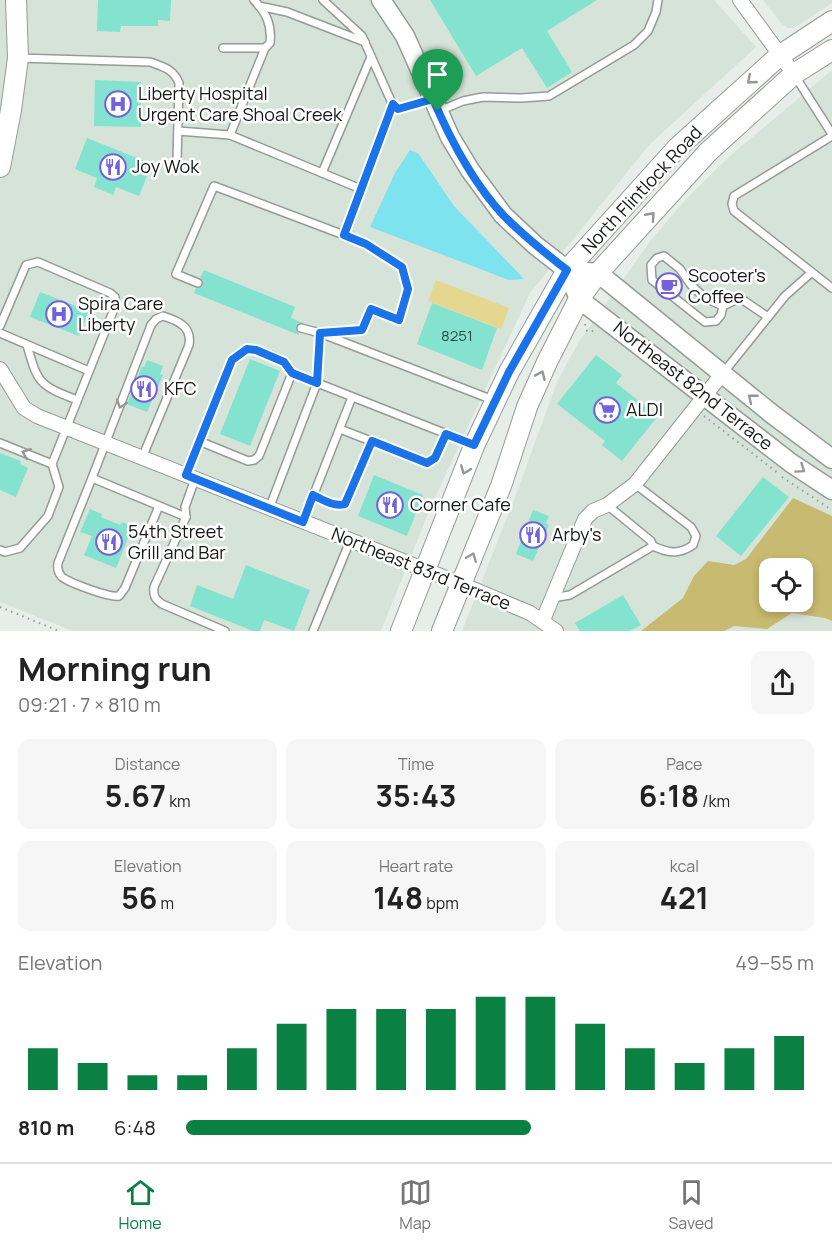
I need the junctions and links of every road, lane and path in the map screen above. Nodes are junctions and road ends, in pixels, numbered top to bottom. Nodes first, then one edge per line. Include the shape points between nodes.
1 (16, 0) edge
2 (254, 0) edge
3 (323, 0) edge
4 (381, 0) edge
5 (658, 0) edge
6 (740, 0) edge
7 (259, 6) junction
8 (832, 21) edge
9 (365, 42) junction
10 (223, 48) dead end
11 (264, 48) junction
12 (832, 50) edge
13 (779, 56) junction
14 (371, 57) junction
15 (18, 58) junction
16 (794, 74) junction
17 (393, 104) junction
18 (436, 105) junction
19 (6, 108) edge
20 (178, 131) junction
21 (230, 135) junction
22 (832, 135) edge
23 (177, 160) dead end
24 (0, 167) edge
25 (322, 173) junction
26 (361, 189) junction
27 (344, 235) junction
28 (567, 270) junction
29 (598, 273) junction
30 (811, 273) junction
31 (198, 283) dead end
32 (832, 288) edge
33 (579, 299) junction
34 (723, 306) junction
35 (768, 317) junction
36 (0, 326) edge
37 (301, 328) dead end
38 (0, 333) edge
39 (320, 333) junction
40 (27, 345) junction
41 (0, 369) edge
42 (89, 371) junction
43 (292, 373) junction
44 (722, 374) junction
45 (317, 383) junction
46 (704, 394) junction
47 (352, 397) junction
48 (77, 400) junction
49 (495, 400) junction
50 (66, 428) junction
51 (340, 429) junction
52 (446, 434) junction
53 (199, 441) junction
54 (372, 441) junction
55 (0, 443) edge
56 (106, 444) junction
57 (474, 445) junction
58 (142, 458) junction
59 (832, 459) edge
60 (52, 464) junction
61 (190, 477) junction
62 (92, 478) junction
63 (635, 484) junction
64 (832, 490) edge
65 (313, 495) junction
66 (608, 505) junction
67 (159, 506) junction
68 (269, 508) junction
69 (186, 517) junction
70 (303, 522) junction
71 (350, 541) junction
72 (653, 546) junction
73 (0, 550) edge
74 (426, 571) junction
75 (461, 584) junction
76 (552, 598) junction
77 (0, 607) edge
78 (543, 620) junction
79 (58, 631) edge
80 (225, 631) edge
81 (313, 631) edge
82 (401, 631) edge
83 (442, 631) edge
84 (556, 631) edge

1 - 15 main road
2 - 7 lane
3 - 9 lane
4 - 18 street via 405,36
5 - 18 lane via 648,31 634,45 549,96 483,97
6 - 13 street
7 - 9 lane via 287,12
7 - 11 lane via 266,14 271,32 270,43
8 - 13 main road, North Flintlock Road
9 - 14 lane
10 - 11 lane
11 - 21 lane
12 - 16 main road, North Flintlock Road
13 - 16 street
13 -> 28 main road, North Flintlock Road via 676,148
14 - 17 lane
14 - 25 lane
15 - 19 main road
15 - 20 lane via 150,62 165,67 179,83
16 - 22 lane
29 -> 16 main road, North Flintlock Road via 708,152
17 - 18 lane via 398,109
17 - 26 lane
18 - 28 street via 470,170 503,215
19 - 24 main road
20 - 21 lane
20 - 23 lane
21 - 25 lane
22 - 30 lane via 734,196 732,204 734,211
25 - 26 lane
26 - 27 lane
27 - 31 lane via 214,186 176,274
27 - 39 lane via 402,267 408,289 399,320 371,309 362,330
28 - 29 street
28 - 33 street
28 - 49 main road, North Flintlock Road
29 - 33 main road, North Flintlock Road
29 - 44 street, Northeast 82nd Terrace
30 - 32 lane
30 - 35 lane
33 - 46 street, Northeast 82nd Terrace
75 -> 33 main road, North Flintlock Road via 501,486 527,407
34 - 34 lane via 705,298 664,256 651,265 652,280 705,322 716,321
34 - 35 lane via 740,298
35 - 44 lane
36 - 42 lane via 26,266 32,263 38,262 110,293 116,304
37 - 39 lane
38 - 40 lane
39 - 45 lane
39 - 49 lane
40 - 42 lane
40 - 48 lane via 40,381
41 - 50 street, Northeast 83rd Terrace via 24,408
42 - 48 lane
43 - 45 lane
43 - 53 lane via 254,460
43 - 53 lane via 284,362 256,350 238,353
44 - 46 street
59 -> 44 street, Northeast 82nd Terrace
45 - 47 lane
45 - 68 lane
46 - 63 street
46 -> 64 street, Northeast 82nd Terrace
47 - 51 lane
47 - 52 lane
48 - 50 lane
49 - 57 main road, North Flintlock Road
50 - 56 street, Northeast 83rd Terrace
50 - 60 lane
51 - 54 lane
51 - 65 lane
52 - 54 lane via 435,458 427,463
52 - 57 lane
53 - 61 lane
54 - 65 lane via 345,504 340,506
60 -> 55 lane
56 - 58 street, Northeast 83rd Terrace
58 -> 56 lane via 189,345 185,326 164,316 151,325
56 - 62 lane
57 -> 74 main road, North Flintlock Road
58 - 61 street, Northeast 83rd Terrace
60 - 73 lane via 59,487 48,516 20,548
61 - 68 street, Northeast 83rd Terrace
61 - 69 lane
62 - 67 lane
62 - 67 lane via 58,563 58,572 65,579 110,597 119,596
63 - 66 street
63 - 72 lane via 691,527 696,536 693,545 677,553
65 - 70 lane
66 - 72 lane
66 - 76 street via 585,519
67 - 69 lane
68 - 70 street, Northeast 83rd Terrace
69 - 80 lane via 153,594 162,604
70 - 71 street, Northeast 83rd Terrace
71 - 74 street, Northeast 83rd Terrace
71 - 81 lane
72 - 76 lane via 570,596
74 - 75 street, Northeast 83rd Terrace
74 - 82 main road, North Flintlock Road
75 - 78 street, Northeast 83rd Terrace
75 - 83 main road, North Flintlock Road
76 - 78 street
77 - 79 path
78 - 84 street, Northeast 83rd Terrace

